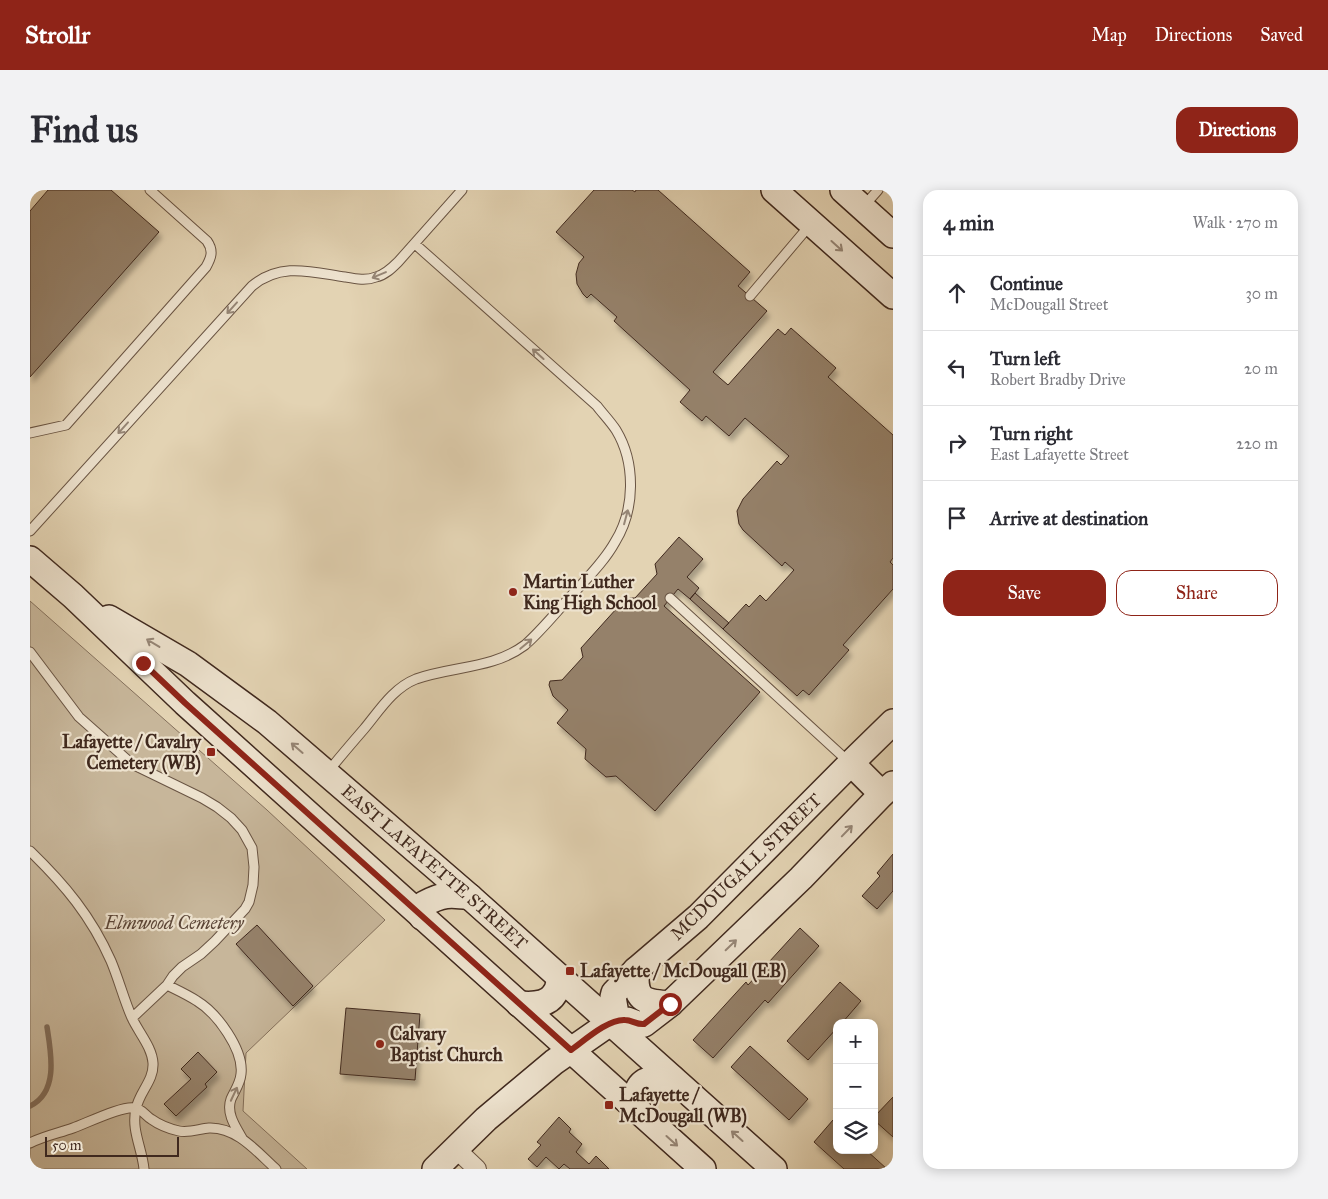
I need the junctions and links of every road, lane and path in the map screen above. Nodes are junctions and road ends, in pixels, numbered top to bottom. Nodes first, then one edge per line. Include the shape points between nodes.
1 (150, 190) edge
2 (462, 190) edge
3 (774, 190) edge
4 (843, 190) edge
5 (871, 199) edge
6 (811, 223) junction
7 (893, 235) edge
8 (415, 244) junction
9 (750, 296) dead end
10 (893, 296) edge
11 (30, 433) edge
12 (30, 531) edge
13 (30, 559) edge
14 (73, 596) junction
15 (670, 598) dead end
16 (30, 652) edge
17 (893, 722) edge
18 (850, 763) junction
19 (326, 774) junction
20 (888, 789) edge
21 (30, 851) edge
22 (470, 897) junction
23 (422, 917) junction
24 (636, 970) junction
25 (560, 978) junction
26 (167, 985) junction
27 (519, 1004) junction
28 (670, 1004) junction
29 (132, 1018) junction
30 (610, 1023) junction
31 (571, 1050) junction
32 (672, 1078) junction
33 (136, 1108) junction
34 (636, 1108) junction
35 (242, 1138) junction
36 (30, 1143) edge
37 (456, 1149) junction
38 (144, 1169) edge
39 (276, 1169) edge
40 (435, 1169) edge
41 (477, 1169) edge
42 (704, 1169) edge
43 (774, 1169) edge

1 - 11 lane via 207,241 212,252 210,260 66,425
2 - 8 lane
3 - 6 street
4 - 5 street
5 - 7 street
6 - 9 lane
6 -> 10 street
8 -> 12 lane via 390,270 377,277 363,279 291,270 276,272 258,281
19 -> 8 lane via 399,689 416,679 508,656 525,645 606,557 626,519 630,474 623,446 602,412
13 - 14 street, EAST LAFAYETTE STREET
19 -> 14 street, EAST LAFAYETTE STREET via 267,722 188,664
14 - 23 street, EAST LAFAYETTE STREET via 185,703
15 - 18 lane
16 - 26 lane via 79,717 132,764 217,807 242,830 252,848 253,885 245,909 208,948 177,971
17 - 18 street, MCDOUGALL STREET
18 - 20 street
18 - 24 street, MCDOUGALL STREET via 698,917
19 - 22 street, EAST LAFAYETTE STREET
28 -> 20 street
21 - 29 lane via 74,897 94,926
22 - 23 street via 450,894 435,898 424,904
22 - 25 street, EAST LAFAYETTE STREET
23 - 27 street, EAST LAFAYETTE STREET
24 - 28 street via 637,990 642,997 649,1002
24 - 30 street, MCDOUGALL STREET via 614,993 616,1014
25 - 27 street via 555,994 546,1002 533,1006
25 - 30 street, EAST LAFAYETTE STREET
26 - 29 lane
35 -> 26 lane via 230,1113 241,1072 235,1047 222,1025 204,1006
27 - 31 street, EAST LAFAYETTE STREET
28 - 30 street via 644,1024 627,1020
29 - 33 lane via 153,1063 150,1079
30 - 31 street
30 - 32 street, EAST LAFAYETTE STREET
31 - 34 street, EAST LAFAYETTE STREET
31 - 37 street via 486,1119
32 - 34 street via 645,1081 637,1091
43 -> 32 street, EAST LAFAYETTE STREET
33 - 35 lane via 150,1119 174,1130 210,1128
33 - 36 lane via 119,1110
33 - 38 lane via 134,1128
34 -> 42 street, EAST LAFAYETTE STREET
35 - 39 lane
37 - 40 street
37 - 41 street

